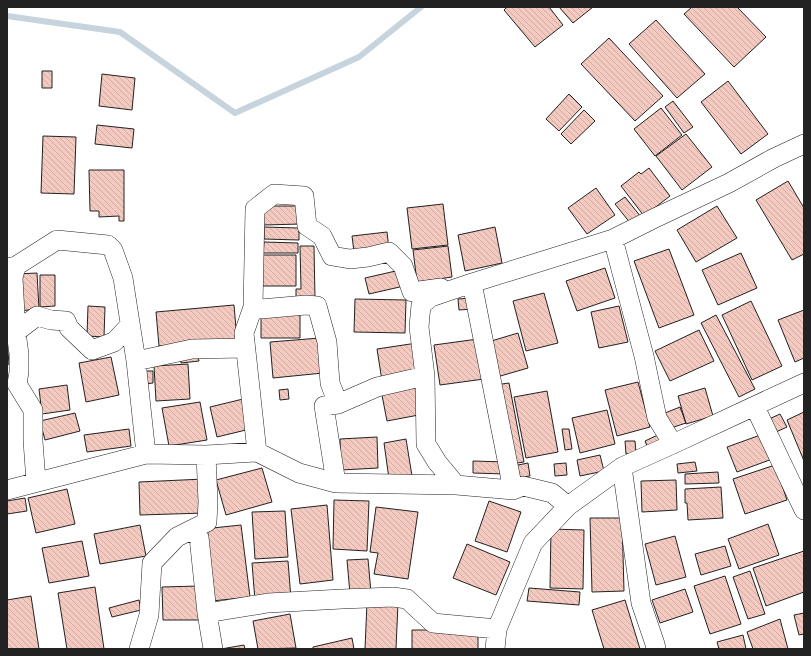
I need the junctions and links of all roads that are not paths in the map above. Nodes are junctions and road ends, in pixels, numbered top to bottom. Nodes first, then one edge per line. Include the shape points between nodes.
1 (804, 144) edge
2 (613, 240) junction
3 (11, 267) edge
4 (472, 283) junction
5 (254, 307) junction
6 (130, 325) junction
7 (16, 332) junction
8 (245, 348) junction
9 (136, 361) junction
10 (13, 372) edge
11 (425, 376) junction
12 (804, 383) edge
13 (338, 404) junction
14 (755, 407) junction
15 (673, 444) junction
16 (257, 452) junction
17 (146, 454) junction
18 (206, 455) junction
19 (622, 467) junction
20 (36, 482) junction
21 (336, 483) junction
22 (456, 485) junction
23 (7, 490) edge
24 (512, 490) junction
25 (568, 506) junction
26 (804, 510) edge
27 (190, 531) junction
28 (207, 612) junction
29 (497, 629) junction
30 (139, 649) edge
31 (213, 649) edge
32 (495, 649) edge
33 (656, 649) edge

1 - 2 street
2 - 4 street
2 - 15 street via 644,356 657,418
3 - 6 street via 57,240 108,245 113,250 123,278
3 - 7 street
4 - 5 street via 412,292 403,266 389,252 350,259 332,256 322,236 307,226 304,196 274,194 254,209
4 - 11 street via 431,297 421,305 419,327
4 - 24 street
5 - 8 street via 244,333
5 - 13 street via 261,309 317,306 327,342 330,383
6 - 7 street via 114,342 92,350 66,321 37,316
6 - 9 street
7 - 10 street via 19,354
8 - 9 street via 192,349
8 - 16 street
9 - 17 street
10 - 20 street via 17,384 33,410
11 - 13 street via 377,387
11 - 22 street via 426,444
12 - 14 street
13 - 21 street via 324,406
14 - 15 street
14 - 26 street
15 - 19 street
16 - 18 street
16 - 21 street via 299,473
17 - 18 street
17 - 20 street
18 - 27 street via 207,522
19 - 25 street
19 - 33 street via 641,603
20 - 23 street
21 - 22 street
22 - 24 street
24 - 25 street via 523,486 552,493
25 - 29 street via 533,543
27 - 28 street via 199,537
27 - 30 street via 177,537 152,563 149,615
28 - 29 street via 268,603 393,597 407,599 433,623
28 - 31 street
29 - 32 street

